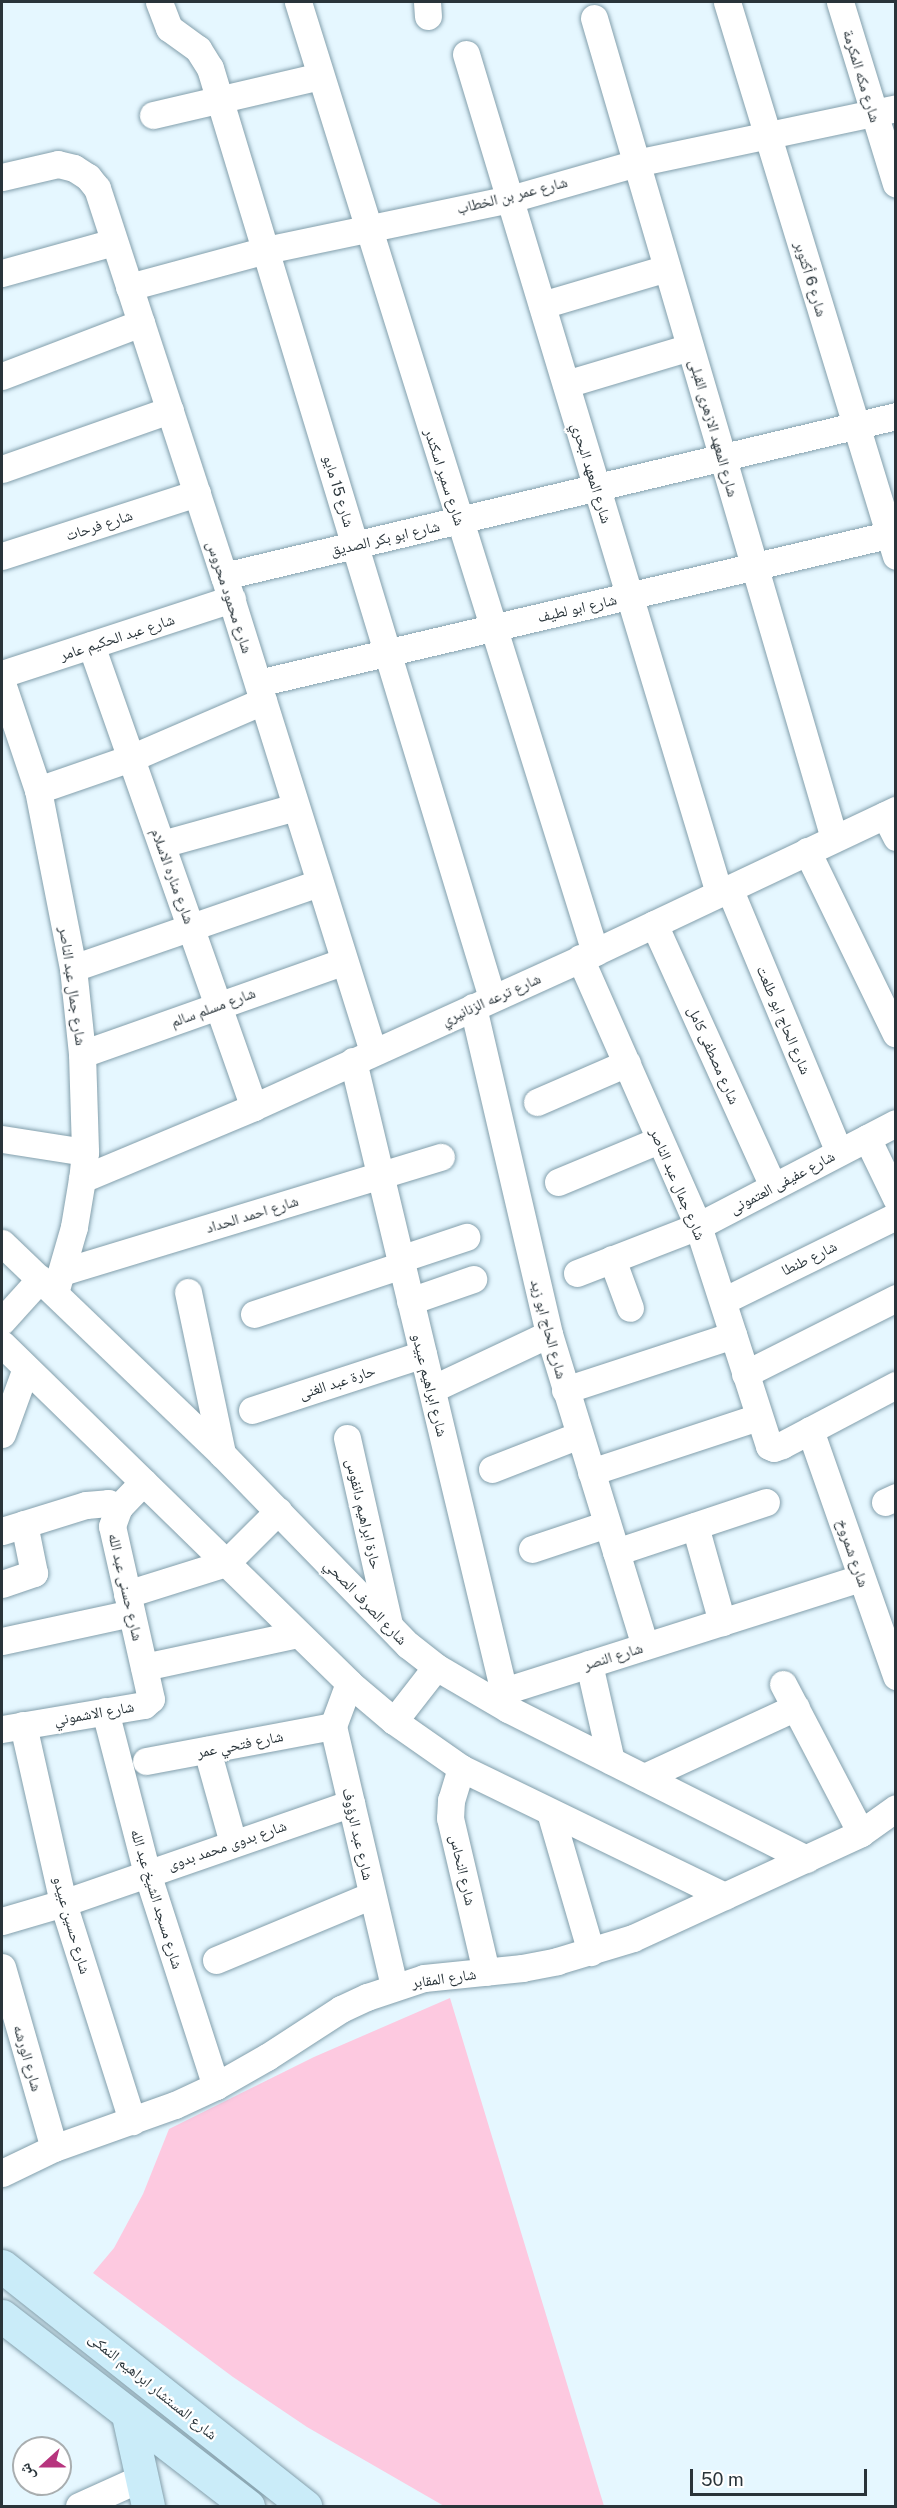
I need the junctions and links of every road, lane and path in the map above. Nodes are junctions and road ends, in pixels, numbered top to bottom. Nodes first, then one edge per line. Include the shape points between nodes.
1 (159, 2) edge
2 (298, 2) edge
3 (727, 2) edge
4 (840, 2) edge
5 (594, 18) dead end
6 (466, 54) dead end
7 (320, 76) junction
8 (221, 100) junction
9 (885, 110) edge
10 (153, 115) dead end
11 (767, 133) junction
12 (636, 163) junction
13 (2, 177) edge
14 (896, 184) edge
15 (510, 198) junction
16 (367, 227) junction
17 (114, 242) junction
18 (266, 250) junction
19 (667, 268) junction
20 (2, 273) edge
21 (129, 286) junction
22 (542, 305) junction
23 (141, 323) junction
24 (690, 347) junction
25 (2, 376) edge
26 (566, 384) junction
27 (170, 410) junction
28 (896, 416) edge
29 (856, 426) junction
30 (722, 458) junction
31 (2, 469) edge
32 (597, 488) junction
33 (197, 493) junction
34 (459, 520) junction
35 (893, 541) edge
36 (355, 545) junction
37 (2, 556) edge
38 (754, 566) junction
39 (228, 588) junction
40 (629, 595) junction
41 (495, 627) junction
42 (91, 645) junction
43 (388, 652) junction
44 (2, 674) edge
45 (2, 683) edge
46 (260, 692) junction
47 (130, 758) junction
48 (38, 790) junction
49 (295, 807) junction
50 (892, 821) edge
51 (834, 838) junction
52 (162, 844) junction
53 (807, 851) junction
54 (319, 883) junction
55 (724, 890) junction
56 (654, 924) junction
57 (191, 927) junction
58 (587, 955) junction
59 (344, 961) junction
60 (73, 968) junction
61 (483, 1002) junction
62 (219, 1005) junction
63 (896, 1034) edge
64 (82, 1054) junction
65 (363, 1056) junction
66 (627, 1063) junction
67 (537, 1102) dead end
68 (254, 1107) junction
69 (896, 1123) edge
70 (867, 1138) junction
71 (2, 1139) edge
72 (659, 1140) junction
73 (85, 1152) junction
74 (839, 1152) junction
75 (441, 1157) dead end
76 (380, 1176) junction
77 (82, 1179) junction
78 (558, 1182) dead end
79 (774, 1186) junction
80 (896, 1198) edge
81 (896, 1216) edge
82 (698, 1226) junction
83 (466, 1237) dead end
84 (2, 1243) edge
85 (612, 1260) junction
86 (401, 1262) junction
87 (578, 1273) dead end
88 (473, 1279) dead end
89 (52, 1281) junction
90 (188, 1292) dead end
91 (896, 1298) edge
92 (410, 1301) junction
93 (723, 1301) junction
94 (630, 1308) dead end
95 (254, 1314) dead end
96 (2, 1321) edge
97 (549, 1334) junction
98 (733, 1335) junction
99 (2, 1344) edge
100 (423, 1354) junction
101 (26, 1368) junction
102 (745, 1374) junction
103 (896, 1385) edge
104 (432, 1389) junction
105 (565, 1390) junction
106 (252, 1410) dead end
107 (758, 1416) junction
108 (810, 1430) junction
109 (2, 1434) edge
110 (579, 1436) junction
111 (347, 1438) dead end
112 (222, 1454) junction
113 (492, 1469) dead end
114 (591, 1472) junction
115 (143, 1482) junction
116 (766, 1502) dead end
117 (119, 1508) junction
118 (278, 1511) junction
119 (608, 1524) junction
120 (695, 1526) junction
121 (13, 1527) edge
122 (532, 1549) dead end
123 (616, 1552) junction
124 (226, 1563) junction
125 (861, 1578) junction
126 (2, 1584) edge
127 (129, 1603) junction
128 (886, 1615) edge
129 (722, 1622) junction
130 (389, 1624) junction
131 (298, 1634) junction
132 (2, 1641) edge
133 (645, 1646) junction
134 (589, 1664) junction
135 (144, 1666) junction
136 (435, 1667) junction
137 (896, 1676) edge
138 (349, 1683) junction
139 (783, 1684) dead end
140 (506, 1700) junction
141 (795, 1707) junction
142 (105, 1712) junction
143 (394, 1721) junction
144 (333, 1726) junction
145 (12, 1727) edge
146 (207, 1750) junction
147 (146, 1761) dead end
148 (611, 1761) junction
149 (461, 1768) junction
150 (644, 1777) junction
151 (351, 1803) junction
152 (896, 1808) edge
153 (550, 1812) junction
154 (861, 1833) junction
155 (233, 1843) junction
156 (806, 1859) junction
157 (147, 1873) junction
158 (372, 1896) junction
159 (725, 1896) junction
160 (63, 1903) junction
161 (2, 1921) edge
162 (591, 1952) junction
163 (216, 1960) dead end
164 (2, 1967) edge
165 (486, 1972) junction
166 (394, 1986) junction
167 (216, 2086) junction
168 (132, 2121) junction
169 (54, 2148) junction
170 (2, 2172) edge
171 (2, 2266) edge
172 (2, 2316) edge
173 (128, 2415) junction
174 (145, 2492) edge
175 (79, 2506) edge
176 (248, 2506) edge
177 (305, 2506) edge

1 - 8 street, شارع 15 مايو via 169,28 205,57
2 - 7 street, شارع سمير اسكندر
3 - 11 street, شارع 6 أكتوبر
4 - 9 street, شارع مكه المكرمة
5 - 12 street, شارع المعهد الازهرى القبلى
6 - 15 street, شارع المعهد البحري
7 - 8 street
7 - 16 street, شارع سمير اسكندر
8 - 10 street
8 - 18 street, شارع 15 مايو
9 - 11 street, شارع عمر بن الخطاب
9 - 14 street, شارع مكه المكرمة
11 - 12 street, شارع عمر بن الخطاب
11 - 29 street, شارع 6 أكتوبر
12 - 15 street, شارع عمر بن الخطاب
12 - 19 street, شارع المعهد الازهرى القبلى
13 - 17 street, شارع محمود محروس via 58,164 74,168 97,188
15 - 16 street, شارع عمر بن الخطاب
15 - 22 street, شارع المعهد البحري
16 - 18 street, شارع عمر بن الخطاب
16 - 34 street, شارع سمير اسكندر
17 - 20 street
17 - 21 street, شارع محمود محروس
18 - 21 street, شارع عمر بن الخطاب
18 - 36 street, شارع 15 مايو
19 - 22 street
19 - 24 street, شارع المعهد الازهرى القبلى
21 - 23 street, شارع محمود محروس
22 - 26 street, شارع المعهد البحري
23 - 25 street
23 - 27 street, شارع محمود محروس
24 - 26 street
24 - 30 street, شارع المعهد الازهرى القبلى
26 - 32 street, شارع المعهد البحري
27 - 31 street
27 - 33 street, شارع محمود محروس
28 - 29 street, شارع ابو بكر الصديق
29 - 30 street, شارع ابو بكر الصديق
29 - 35 street, شارع 6 أكتوبر
30 - 32 street, شارع ابو بكر الصديق
30 - 38 street, شارع المعهد الازهرى القبلى
32 - 34 street, شارع ابو بكر الصديق
32 - 40 street, شارع المعهد البحري
33 - 37 street, شارع فرحات
33 - 39 street, شارع محمود محروس
34 - 36 street, شارع ابو بكر الصديق
34 - 41 street, شارع سمير اسكندر
35 - 38 street, شارع ابو لطيف
36 - 39 street, شارع ابو بكر الصديق
36 - 43 street, شارع 15 مايو
38 - 40 street, شارع ابو لطيف
38 - 51 street, شارع المعهد الازهرى القبلى
39 - 42 street, شارع عبد الحكيم عامر
39 - 46 street, شارع محمود محروس
40 - 41 street, شارع ابو لطيف
40 - 55 street, شارع المعهد البحري
41 - 43 street, شارع ابو لطيف
41 - 58 street, شارع سمير اسكندر
42 - 44 street, شارع عبد الحكيم عامر
42 - 47 street, شارع مناره الاسلام
43 - 46 street, شارع ابو لطيف
43 - 61 street, شارع 15 مايو
45 - 48 street, شارع جمال عبد الناصر
46 - 47 street, شارع ابو لطيف
46 - 49 street, شارع محمود محروس
47 - 48 street, شارع ابو لطيف
47 - 52 street, شارع مناره الاسلام
48 - 60 street, شارع جمال عبد الناصر
49 - 52 street
49 - 54 street, شارع محمود محروس
50 - 51 street, شارع ترعه الزنانيري
51 - 53 street, شارع ترعه الزنانيري
52 - 57 street, شارع مناره الاسلام
53 - 55 street, شارع ترعه الزنانيري
53 - 63 street
54 - 57 street
54 - 59 street, شارع محمود محروس
55 - 56 street, شارع ترعه الزنانيري
55 - 74 street, شارع الحاج ابو طلعت
56 - 58 street, شارع ترعه الزنانيري
56 - 79 street, شارع مصطفى كامل
57 - 60 street
57 - 62 street, شارع مناره الاسلام
58 - 61 street, شارع ترعه الزنانيري
58 - 66 street, شارع جمال عبد الناصر
59 - 62 street, شارع مسلم سالم
59 - 65 street, شارع محمود محروس
60 - 64 street, شارع جمال عبد الناصر
61 - 65 street, شارع ترعه الزنانيري
61 - 97 street, شارع الحاج ابو زيد
62 - 64 street, شارع مسلم سالم
62 - 68 street, شارع مناره الاسلام
64 - 73 street, شارع جمال عبد الناصر
65 - 68 street, شارع ترعه الزنانيري
65 - 76 street, شارع ابراهيم عبيدو
66 - 67 street
66 - 72 street, شارع جمال عبد الناصر
68 - 77 street, شارع ترعه الزنانيري
69 - 70 street, شارع عفيفى العتمونى
70 - 74 street, شارع عفيفى العتمونى
70 - 80 street
71 - 73 street
72 - 78 street
72 - 82 street, شارع جمال عبد الناصر
73 - 77 street, شارع جمال عبد الناصر
74 - 79 street, شارع عفيفى العتمونى
75 - 76 street, شارع احمد الحداد
76 - 86 street, شارع ابراهيم عبيدو
76 - 89 street, شارع احمد الحداد
77 - 89 street, شارع جمال عبد الناصر via 74,1227
79 - 82 street, شارع عفيفى العتمونى
81 - 93 street, شارع طنطا
82 - 85 street, شارع عفيفى العتمونى
82 - 93 street, شارع جمال عبد الناصر
83 - 86 street
84 - 89 street, شارع الصرف الصحي
85 - 87 street, شارع عفيفى العتمونى
85 - 94 street
86 - 92 street, شارع ابراهيم عبيدو
86 - 95 street
88 - 92 street
89 - 96 street
89 - 112 street, شارع الصرف الصحي
90 - 112 street
91 - 102 street
92 - 100 street, شارع ابراهيم عبيدو
93 - 98 street, شارع جمال عبد الناصر
97 - 104 street
97 - 105 street, شارع الحاج ابو زيد
98 - 102 street, شارع جمال عبد الناصر
98 - 105 street
99 - 101 street
100 - 104 street, شارع ابراهيم عبيدو
100 - 106 street, حارة عبد الغنى
101 - 109 street
101 - 115 street
102 - 107 street, شارع جمال عبد الناصر
103 - 108 street
104 - 140 street, شارع ابراهيم عبيدو
105 - 110 street, شارع الحاج ابو زيد
107 - 108 street, شارع جمال عبد الناصر via 764,1440 774,1448
107 - 114 street
108 - 125 street, شارع شمروخ
110 - 113 street
110 - 114 street, شارع الحاج ابو زيد
111 - 130 street, حارة ابراهيم دانفوس
112 - 118 street, شارع الصرف الصحي
114 - 119 street, شارع الحاج ابو زيد
115 - 117 street
115 - 124 street
116 - 120 street
117 - 121 street via 96,1503
117 - 127 street, شارع حسنى عبد الله via 114,1516 113,1537
118 - 124 street
118 - 130 street, شارع الصرف الصحي
119 - 122 street
119 - 123 street, شارع الحاج ابو زيد
120 - 123 street
120 - 129 street
121 - 126 street via 34,1573
123 - 133 street, شارع الحاج ابو زيد
124 - 127 street
124 - 131 street
125 - 128 street, شارع شمروخ
125 - 129 street, شارع النصر
127 - 132 street
127 - 135 street, شارع حسنى عبد الله
128 - 137 street, شارع شمروخ
129 - 133 street, شارع النصر
130 - 136 street, شارع الصرف الصحي
131 - 135 street
131 - 138 street
133 - 134 street, شارع النصر
134 - 140 street, شارع النصر
134 - 148 street
135 - 142 street, شارع الاشموني via 150,1701
136 - 140 street, شارع الصرف الصحي
136 - 143 street
138 - 143 street
138 - 144 street
139 - 141 street
140 - 148 street, شارع الصرف الصحي
141 - 150 street
141 - 154 street
142 - 145 street, شارع الاشموني
142 - 157 street, شارع مسجد الشيخ عبد الله
143 - 149 street
144 - 146 street, شارع فتحي عمر
144 - 151 street, شارع عبد الرؤوف
145 - 160 street, شارع حسين عبيدو
146 - 147 street, شارع فتحي عمر
146 - 155 street
148 - 150 street, شارع الصرف الصحي
149 - 153 street
149 - 165 street, شارع النحاس via 450,1818
150 - 156 street, شارع الصرف الصحي
151 - 155 street, شارع بدوى محمد بدوى
151 - 158 street, شارع عبد الرؤوف
152 - 154 street, شارع المقابر
153 - 159 street
153 - 162 street
154 - 156 street, شارع المقابر
155 - 157 street, شارع بدوى محمد بدوى
156 - 159 street, شارع المقابر
157 - 160 street, شارع بدوى محمد بدوى
157 - 167 street, شارع مسجد الشيخ عبد الله
158 - 163 street
158 - 166 street, شارع عبد الرؤوف
159 - 162 street, شارع المقابر via 633,1938
160 - 161 street, شارع بدوى محمد بدوى
160 - 168 street, شارع حسين عبيدو
162 - 165 street, شارع المقابر via 545,1964
164 - 169 street, شارع الورشه
165 - 166 street, شارع المقابر via 424,1978
166 - 167 street, شارع المقابر via 341,2009
167 - 168 street, شارع المقابر
168 - 169 street, شارع المقابر
169 - 170 street, شارع المقابر
171 - 177 main road, شارع المستشار ابراهيم النمكى
172 - 173 main road
173 - 174 main road
173 - 176 main road
174 - 175 street

